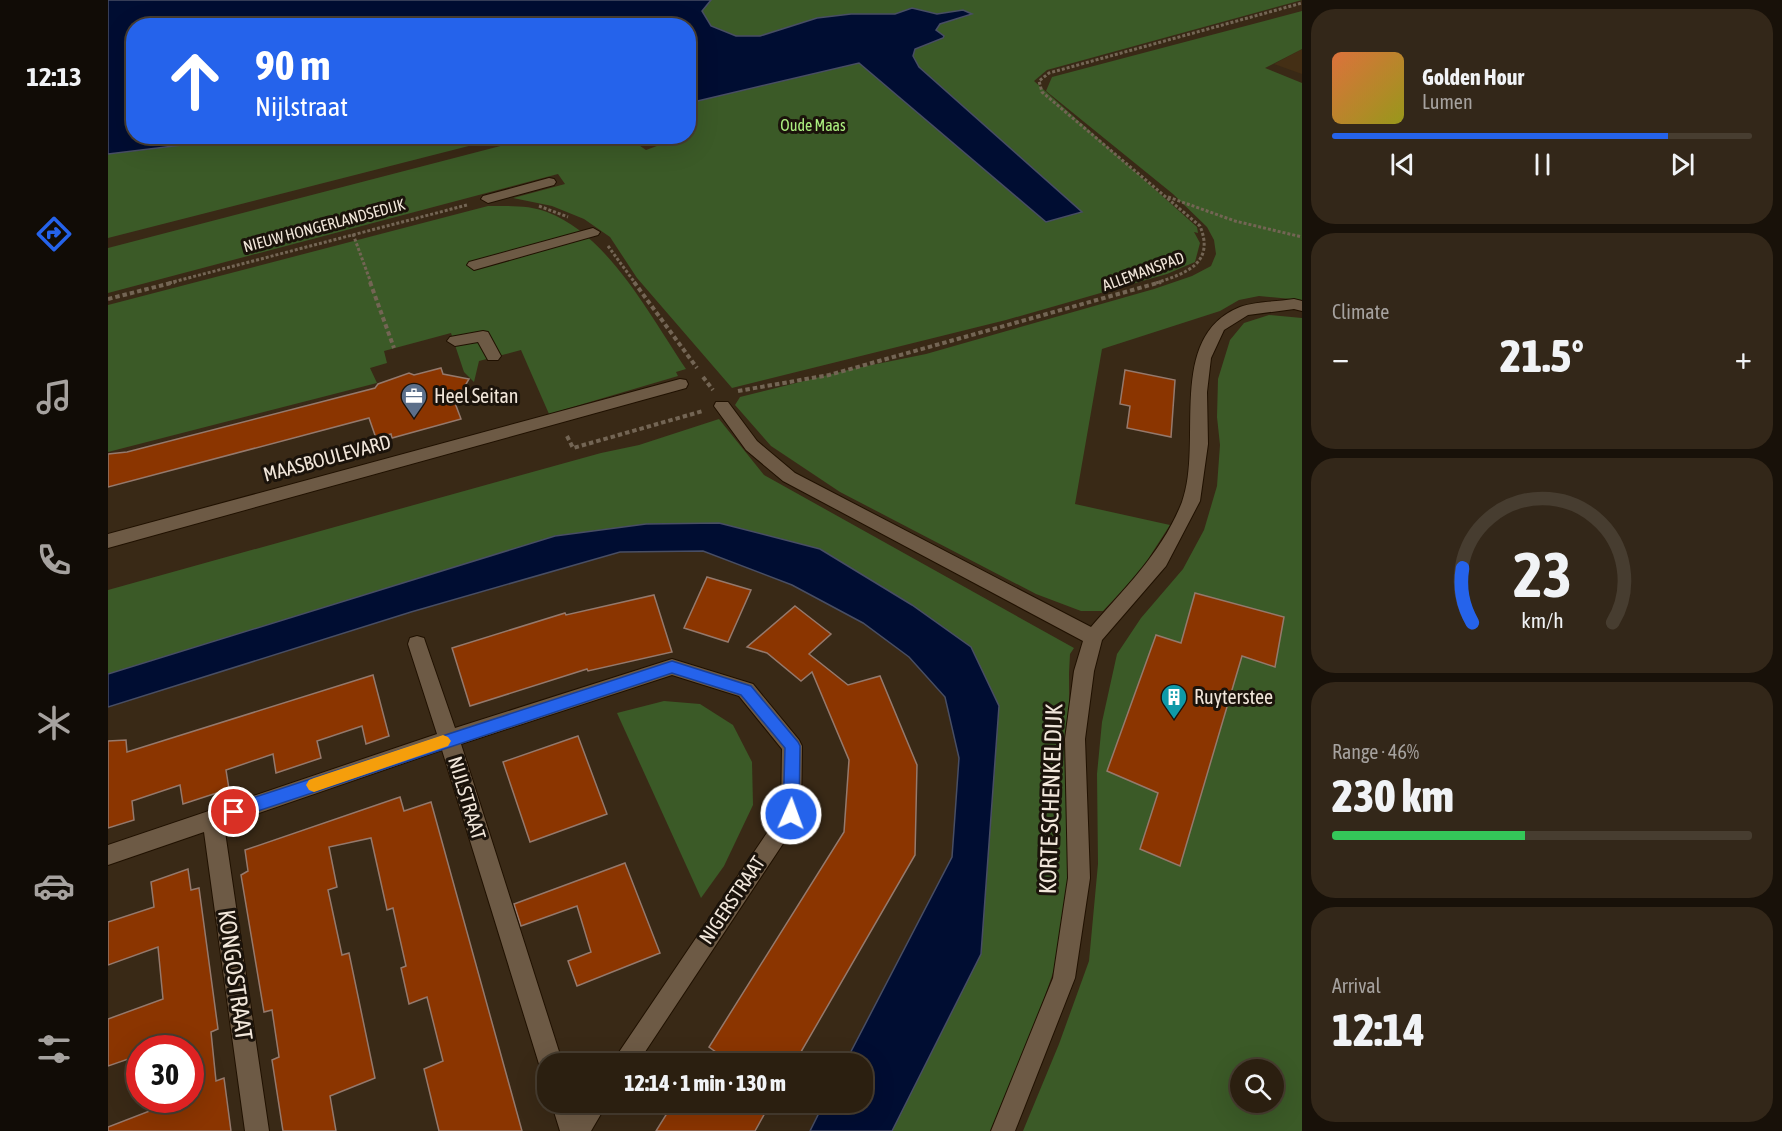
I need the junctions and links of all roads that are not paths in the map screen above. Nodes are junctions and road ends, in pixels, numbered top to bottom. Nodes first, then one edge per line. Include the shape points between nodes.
1 (549, 182) dead end
2 (488, 199) road end
3 (593, 232) road end
4 (474, 265) dead end
5 (1302, 306) edge
6 (455, 341) dead end
7 (493, 356) dead end
8 (680, 384) dead end
9 (722, 398) road end
10 (108, 541) edge
11 (1093, 637) junction
12 (417, 644) dead end
13 (449, 739) junction
14 (213, 819) junction
15 (108, 855) edge
16 (548, 1053) edge
17 (630, 1053) edge
18 (566, 1113) edge
19 (589, 1113) edge
20 (257, 1131) edge
21 (572, 1131) edge
22 (577, 1131) edge
23 (1003, 1131) edge

1 - 2 street
3 - 4 street
5 - 11 street, KORTE SCHENKELDIJK via 1244,311 1218,327 1203,358 1200,444 1191,501 1160,561
6 - 7 street via 483,336
8 - 10 street, MAASBOULEVARD
9 - 11 street via 740,434 763,459 789,477
11 - 23 street, KORTE SCHENKELDIJK via 1075,739 1079,878 1064,978
12 - 13 street
13 - 14 street, NIJLSTRAAT
13 - 16 street, NIJLSTRAAT
13 - 17 street, NIGERSTRAAT via 672,667 746,690 792,746 791,814
14 - 15 street, NIJLSTRAAT
14 - 20 street, KONGOSTRAAT
18 - 21 street
19 - 22 street

